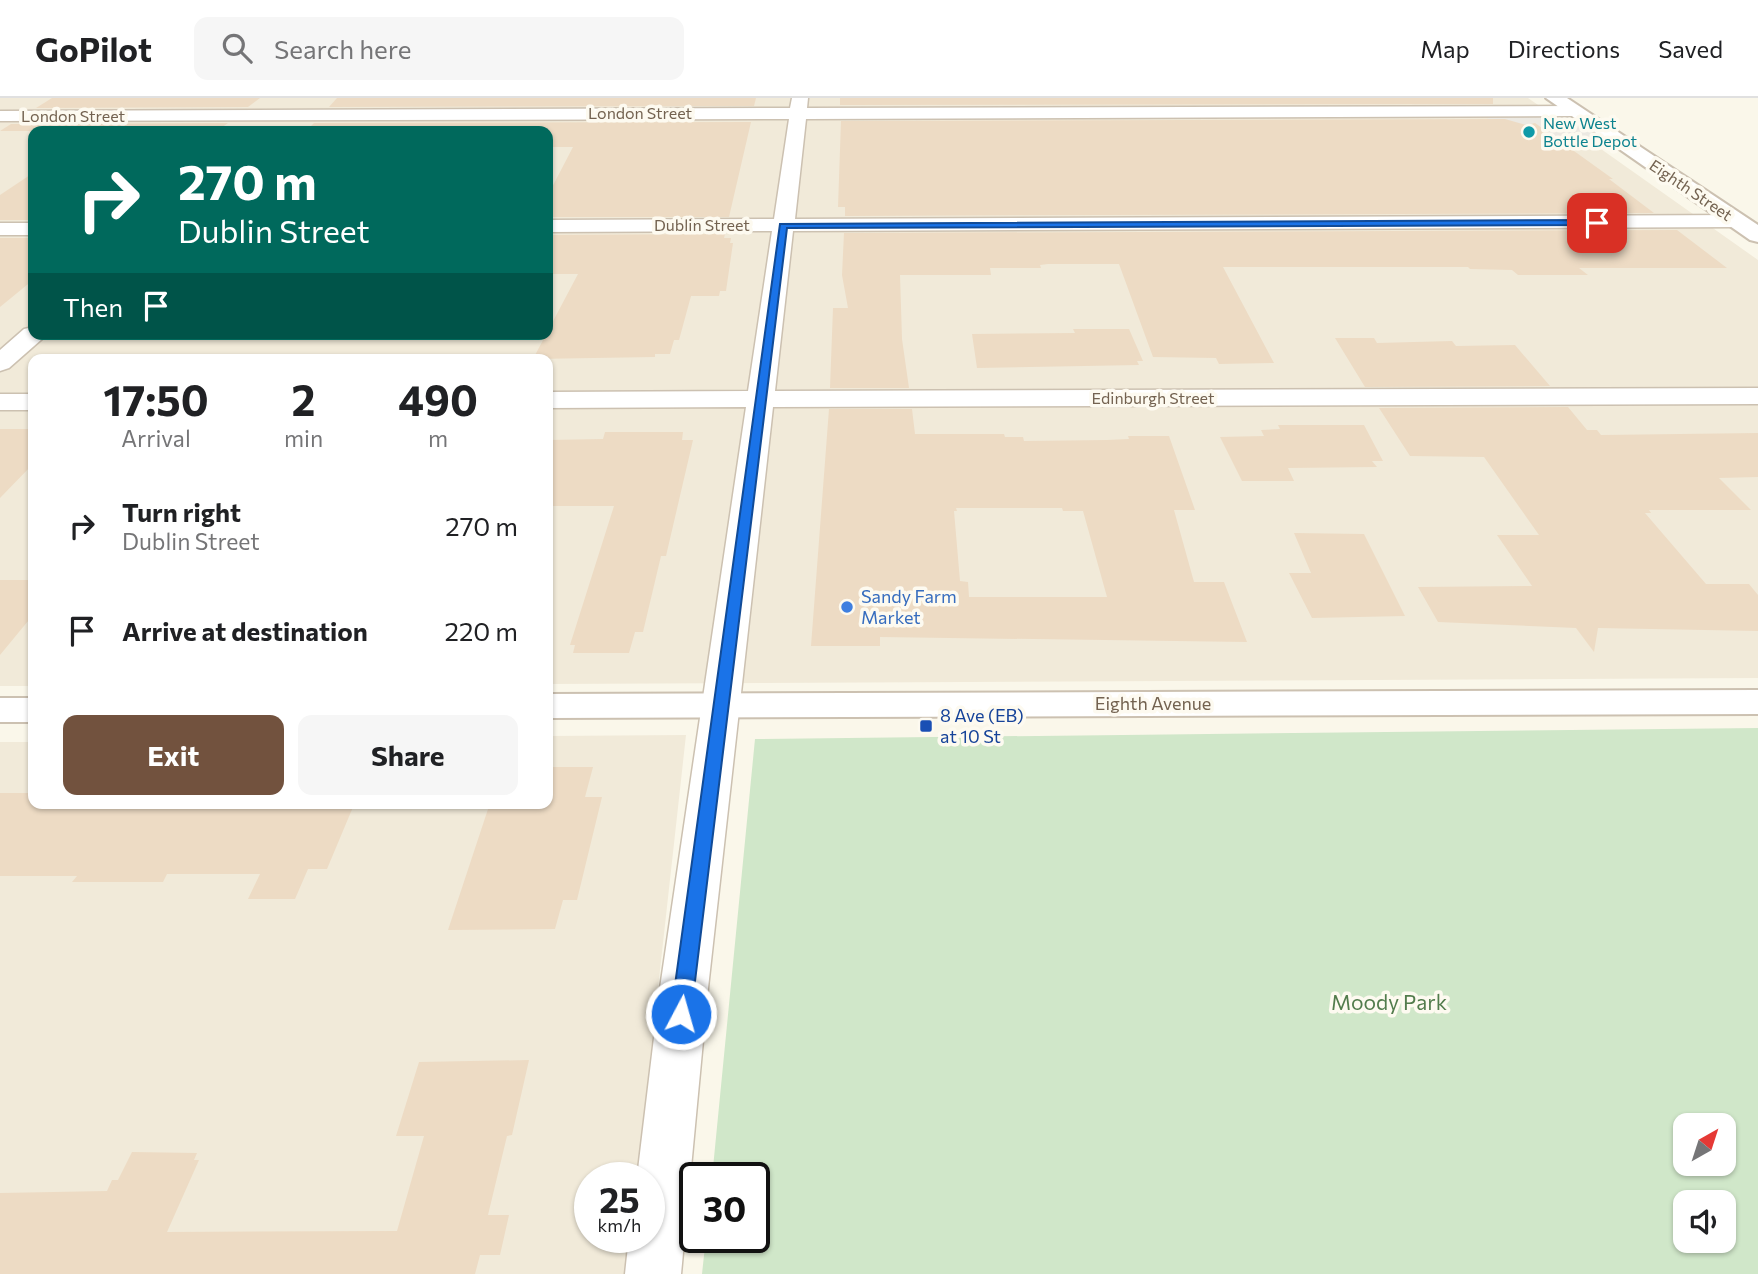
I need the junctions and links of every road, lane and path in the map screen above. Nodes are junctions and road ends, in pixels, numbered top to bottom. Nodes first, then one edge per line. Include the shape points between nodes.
1 (299, 98) edge
2 (1555, 98) edge
3 (799, 105) edge
4 (1574, 111) junction
5 (280, 115) junction
6 (0, 116) edge
7 (268, 126) edge
8 (1738, 221) junction
9 (553, 226) edge
10 (783, 226) junction
11 (0, 229) edge
12 (28, 229) edge
13 (1758, 235) edge
14 (28, 338) edge
15 (0, 363) edge
16 (1758, 396) edge
17 (760, 399) junction
18 (553, 400) edge
19 (0, 402) edge
20 (28, 402) edge
21 (1758, 702) edge
22 (721, 705) junction
23 (553, 706) edge
24 (0, 710) edge
25 (28, 710) edge
26 (653, 1274) edge

1 - 5 street
2 - 4 street, Eighth Street
3 - 4 street, London Street
3 - 5 street, London Street
3 - 10 street
4 - 8 street, Eighth Street
5 - 6 street, London Street
5 - 7 street
8 - 10 street, Dublin Street
8 - 13 street, Eighth Street
9 - 10 street, Dublin Street
10 - 17 street
11 - 12 street
14 - 15 street
16 - 17 street, Edinburgh Street
17 - 18 street, Edinburgh Street
17 - 22 street
19 - 20 street
21 - 22 street, Eighth Avenue
22 - 23 street, Eighth Avenue
22 - 26 street
24 - 25 street

